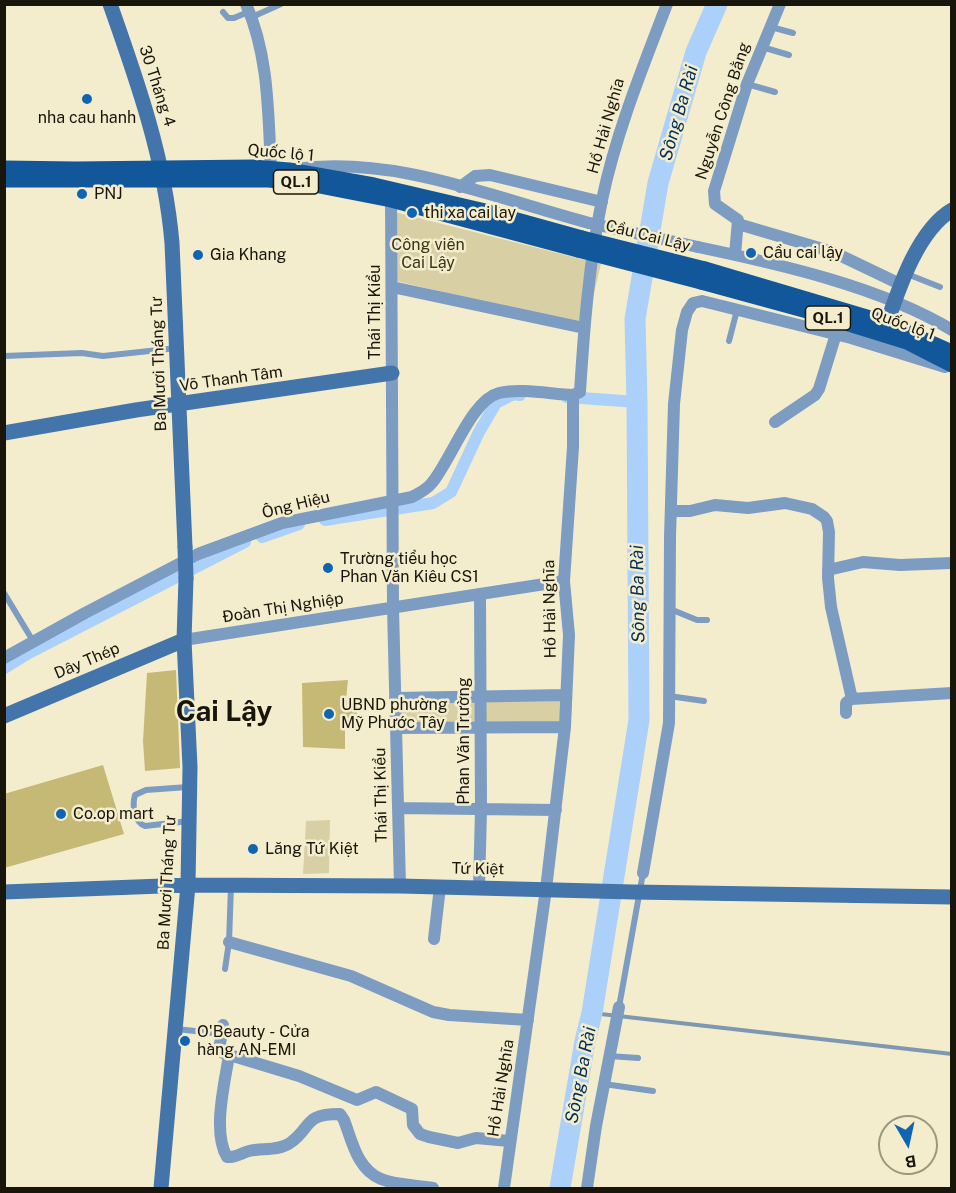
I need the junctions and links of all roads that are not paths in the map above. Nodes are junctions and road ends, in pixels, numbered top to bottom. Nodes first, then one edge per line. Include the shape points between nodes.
1 (111, 4) edge
2 (280, 4) edge
3 (667, 4) edge
4 (780, 4) edge
5 (249, 11) edge
6 (223, 12) dead end
7 (770, 27) junction
8 (793, 33) dead end
9 (762, 47) junction
10 (789, 55) dead end
11 (747, 84) junction
12 (775, 92) dead end
13 (4, 168) edge
14 (270, 168) junction
15 (289, 170) junction
16 (163, 174) junction
17 (4, 180) edge
18 (460, 187) junction
19 (391, 195) junction
20 (602, 202) junction
21 (951, 210) edge
22 (738, 224) junction
23 (580, 244) joint
24 (735, 255) junction
25 (703, 276) junction
26 (904, 280) junction
27 (392, 287) junction
28 (940, 287) dead end
29 (895, 301) junction
30 (736, 310) junction
31 (887, 323) junction
32 (584, 327) junction
33 (951, 330) edge
34 (836, 334) junction
35 (729, 341) dead end
36 (177, 348) junction
37 (951, 352) edge
38 (4, 356) edge
39 (951, 364) edge
40 (951, 370) edge
41 (392, 373) junction
42 (573, 395) junction
43 (179, 405) junction
44 (775, 422) dead end
45 (4, 433) edge
46 (393, 503) junction
47 (670, 511) junction
48 (951, 563) edge
49 (828, 570) junction
50 (564, 581) junction
51 (4, 593) edge
52 (480, 594) junction
53 (393, 608) junction
54 (669, 608) junction
55 (707, 620) dead end
56 (184, 640) junction
57 (33, 641) junction
58 (4, 658) edge
59 (951, 693) edge
60 (566, 695) junction
61 (669, 696) junction
62 (395, 698) junction
63 (480, 698) junction
64 (852, 699) junction
65 (704, 701) dead end
66 (846, 713) dead end
67 (4, 716) edge
68 (565, 727) junction
69 (396, 728) junction
70 (479, 728) junction
71 (190, 787) junction
72 (398, 808) junction
73 (481, 810) junction
74 (556, 810) junction
75 (189, 821) junction
76 (643, 873) joint
77 (188, 885) junction
78 (231, 885) junction
79 (400, 886) junction
80 (440, 886) junction
81 (479, 888) junction
82 (546, 889) junction
83 (4, 891) edge
84 (637, 895) junction
85 (951, 897) edge
86 (434, 939) dead end
87 (229, 942) junction
88 (225, 969) dead end
89 (619, 1007) joint
90 (528, 1020) junction
91 (176, 1029) junction
92 (222, 1030) joint
93 (229, 1054) junction
94 (609, 1056) junction
95 (638, 1058) dead end
96 (603, 1084) junction
97 (653, 1092) dead end
98 (510, 1141) junction
99 (162, 1188) edge
100 (433, 1188) edge
101 (504, 1188) edge
102 (587, 1188) edge

1 - 16 street, 30 Tháng 4
2 - 5 lane
3 - 20 street, Hồ Hải Nghĩa via 621,129
4 - 7 street, Nguyễn Công Bằng
5 - 6 lane via 232,19
5 - 14 street via 267,85
7 - 8 lane
7 - 9 street, Nguyễn Công Bằng
9 - 10 lane
9 - 11 street, Nguyễn Công Bằng
11 - 12 lane
11 - 22 street, Nguyễn Công Bằng via 713,196 715,204 734,216
13 - 16 main road, Quốc lộ 1 / QL.1
14 - 15 main road, Quốc lộ 1 / QL.1
14 - 16 main road, Quốc lộ 1 / QL.1
15 - 18 street, Cầu Cai Lậy via 323,165 360,167
15 - 19 main road, Quốc lộ 1 / QL.1
16 - 17 main road, Quốc lộ 1 / QL.1
16 - 19 main road, Quốc lộ 1 / QL.1 via 304,183
16 - 36 street, Ba Mươi Tháng Tư via 171,235
18 - 20 street via 475,176 490,175
18 - 24 street, Cầu Cai Lậy, bridge via 590,223
19 - 23 main road, Quốc lộ 1 / QL.1 via 481,210
19 - 27 street, Thái Thị Kiểu
20 - 32 street, Hồ Hải Nghĩa
21 - 26 street via 930,229
22 - 24 street
22 - 26 street via 833,252
23 - 25 main road, Cầu Cai Lậy / QL.1, bridge
24 - 29 street, Cầu Cai Lậy
25 - 31 main road, Quốc lộ 1 / QL.1
25 - 39 main road, Quốc lộ 1 / QL.1 via 907,342
26 - 28 lane
26 - 29 street
27 - 32 street
27 - 41 street, Thái Thị Kiểu
29 - 31 street
29 - 33 street, Cầu Cai Lậy
30 - 34 street
30 - 35 lane
30 - 47 street via 702,301 693,303 687,312 674,404
31 - 37 main road, Quốc lộ 1 / QL.1
32 - 42 street, Hồ Hải Nghĩa via 580,392
34 - 40 street
34 - 44 street via 815,395
36 - 38 lane via 103,356
36 - 43 street, Ba Mươi Tháng Tư
41 - 43 street, Võ Thanh Tâm
41 - 46 street, Thái Thị Kiểu
42 - 46 street, Ông Hiệu via 505,392 486,399 432,483 412,497
42 - 50 street, Hồ Hải Nghĩa
43 - 45 street, Võ Thanh Tâm
43 - 56 street, Ba Mươi Tháng Tư, bridge via 186,578
46 - 53 street, Thái Thị Kiểu
46 - 57 street, Ông Hiệu via 282,523 198,554
47 - 49 street via 785,503 812,510 827,521
47 - 54 street
48 - 49 street via 863,562
49 - 64 street via 831,607
50 - 52 street, Đoàn Thị Nghiệp
50 - 60 street, Hồ Hải Nghĩa via 569,635
51 - 57 lane
52 - 53 street, Đoàn Thị Nghiệp
52 - 63 street, Phan Văn Trường
53 - 56 street, Đoàn Thị Nghiệp
53 - 62 street, Thái Thị Kiểu
54 - 55 lane via 697,620
54 - 61 street
56 - 67 street, Dây Thép
56 - 71 street, Ba Mươi Tháng Tư
57 - 58 street, Ông Hiệu
59 - 64 street
60 - 63 street
60 - 68 street, Hồ Hải Nghĩa
61 - 65 lane
61 - 76 street via 667,741
62 - 63 street
62 - 69 street, Thái Thị Kiểu
63 - 70 street, Phan Văn Trường
64 - 66 street via 847,701
68 - 70 street
68 - 74 street, Hồ Hải Nghĩa
69 - 70 street
69 - 72 street, Thái Thị Kiểu
70 - 73 street, Phan Văn Trường
71 - 75 street, Ba Mươi Tháng Tư
71 - 75 lane via 146,790 135,795 134,801 137,820 145,826
72 - 73 street
72 - 79 street, Thái Thị Kiểu
73 - 74 street
73 - 81 street, Phan Văn Trường
74 - 82 street, Hồ Hải Nghĩa
75 - 77 street, Ba Mươi Tháng Tư
76 - 84 lane
77 - 78 street, Tứ Kiệt
77 - 83 street, Tứ Kiệt
77 - 91 street, Ba Mươi Tháng Tư
78 - 79 street, Tứ Kiệt
78 - 87 lane
79 - 80 street, Tứ Kiệt
80 - 81 street, Tứ Kiệt
80 - 86 street
81 - 82 street, Tứ Kiệt
82 - 84 street, Tứ Kiệt
82 - 90 street, Hồ Hải Nghĩa
84 - 85 street, Tứ Kiệt
84 - 89 lane
87 - 88 lane
87 - 90 street via 351,976 433,1012
89 - 94 street
90 - 98 street, Hồ Hải Nghĩa
91 - 92 lane
91 - 99 street, Ba Mươi Tháng Tư
92 - 93 street via 220,1050
93 - 98 street via 357,1100 381,1093 412,1108 413,1125 429,1137 458,1143 476,1138
93 - 100 street via 221,1123 221,1141 227,1157 287,1145 315,1118 340,1114 358,1158 374,1175
94 - 95 lane
94 - 96 street
96 - 97 lane
96 - 102 street
98 - 101 street, Hồ Hải Nghĩa

